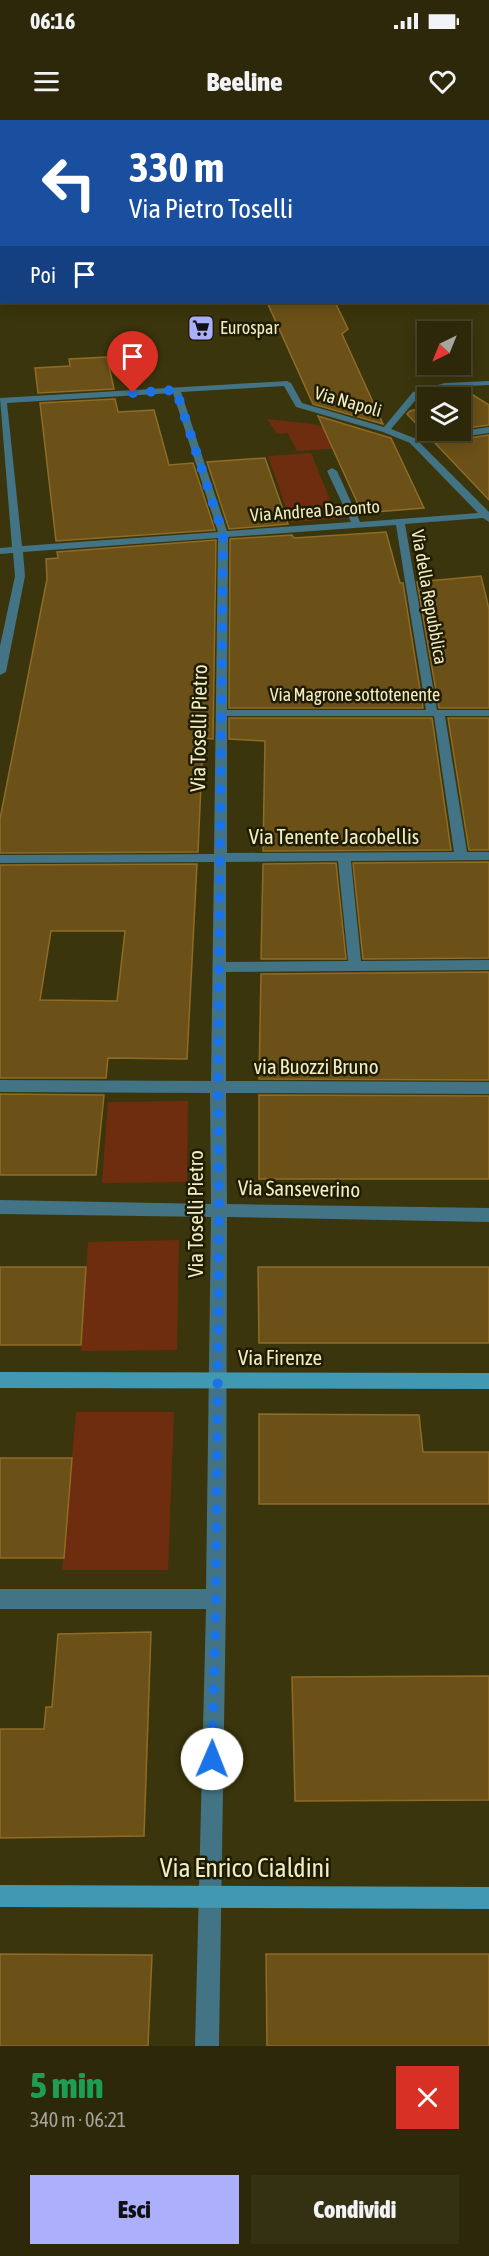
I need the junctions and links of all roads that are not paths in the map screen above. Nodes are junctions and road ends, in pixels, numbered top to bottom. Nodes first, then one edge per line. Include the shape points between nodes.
1 (489, 383) edge
2 (176, 390) junction
3 (2, 401) edge
4 (489, 429) edge
5 (386, 430) junction
6 (413, 441) junction
7 (332, 471) dead end
8 (488, 516) edge
9 (400, 521) junction
10 (357, 525) junction
11 (223, 534) junction
12 (18, 549) junction
13 (0, 550) edge
14 (0, 672) edge
15 (222, 713) junction
16 (436, 713) junction
17 (489, 713) edge
18 (344, 856) junction
19 (461, 856) junction
20 (489, 856) edge
21 (220, 857) junction
22 (0, 859) edge
23 (489, 965) edge
24 (355, 966) junction
25 (219, 967) junction
26 (0, 1086) edge
27 (218, 1088) junction
28 (489, 1088) edge
29 (0, 1206) edge
30 (219, 1210) junction
31 (489, 1215) edge
32 (0, 1380) edge
33 (218, 1381) junction
34 (489, 1381) edge
35 (0, 1599) edge
36 (216, 1599) junction
37 (0, 1896) edge
38 (208, 1897) junction
39 (489, 1898) edge
40 (207, 2046) edge

1 - 5 street via 445,385 416,394
2 - 3 street, Via Napoli
2 - 5 street, Via Napoli via 287,384 299,405
2 - 11 street, Via Toselli Pietro
3 - 12 street
4 - 6 street
5 - 6 street, Via Napoli
6 - 8 street, Via Napoli
7 - 10 street
8 - 9 street, Via Andrea Daconto
9 - 10 street, Via Andrea Daconto
9 - 16 street, Via della Repubblica
10 - 11 street, Via Andrea Daconto
11 - 12 street, Via Andrea Daconto
11 - 15 street, Via Toselli Pietro
12 - 13 street, Via Andrea Daconto
12 - 14 street via 20,576
15 - 16 street, Via Magrone sottotenente
15 - 21 street, Via Toselli Pietro
16 - 17 street, Via Magrone sottotenente
16 - 19 street, Via della Repubblica
18 - 19 street, Via Tenente Jacobellis
18 - 21 street, Via Tenente Jacobellis
18 - 24 street
19 - 20 street, Via Tenente Jacobellis
21 - 22 street, Via Tenente Jacobellis
21 - 25 street, Via Toselli Pietro
23 - 24 street
24 - 25 street
25 - 27 street, Via Toselli Pietro
26 - 27 street, via Buozzi Bruno
27 - 28 street, via Buozzi Bruno
27 - 30 street, Via Toselli Pietro
29 - 30 street, Via Sanseverino
30 - 31 street, Via Sanseverino
30 - 33 street, Via Toselli Pietro
32 - 33 main road, Via Firenze
33 - 34 main road, Via Firenze
33 - 36 street, Via Toselli Pietro
35 - 36 street
36 - 38 street, Via Toselli Pietro
37 - 38 main road, Via Enrico Cialdini
38 - 39 main road, Via Enrico Cialdini
38 - 40 street, Via Toselli Pietro

